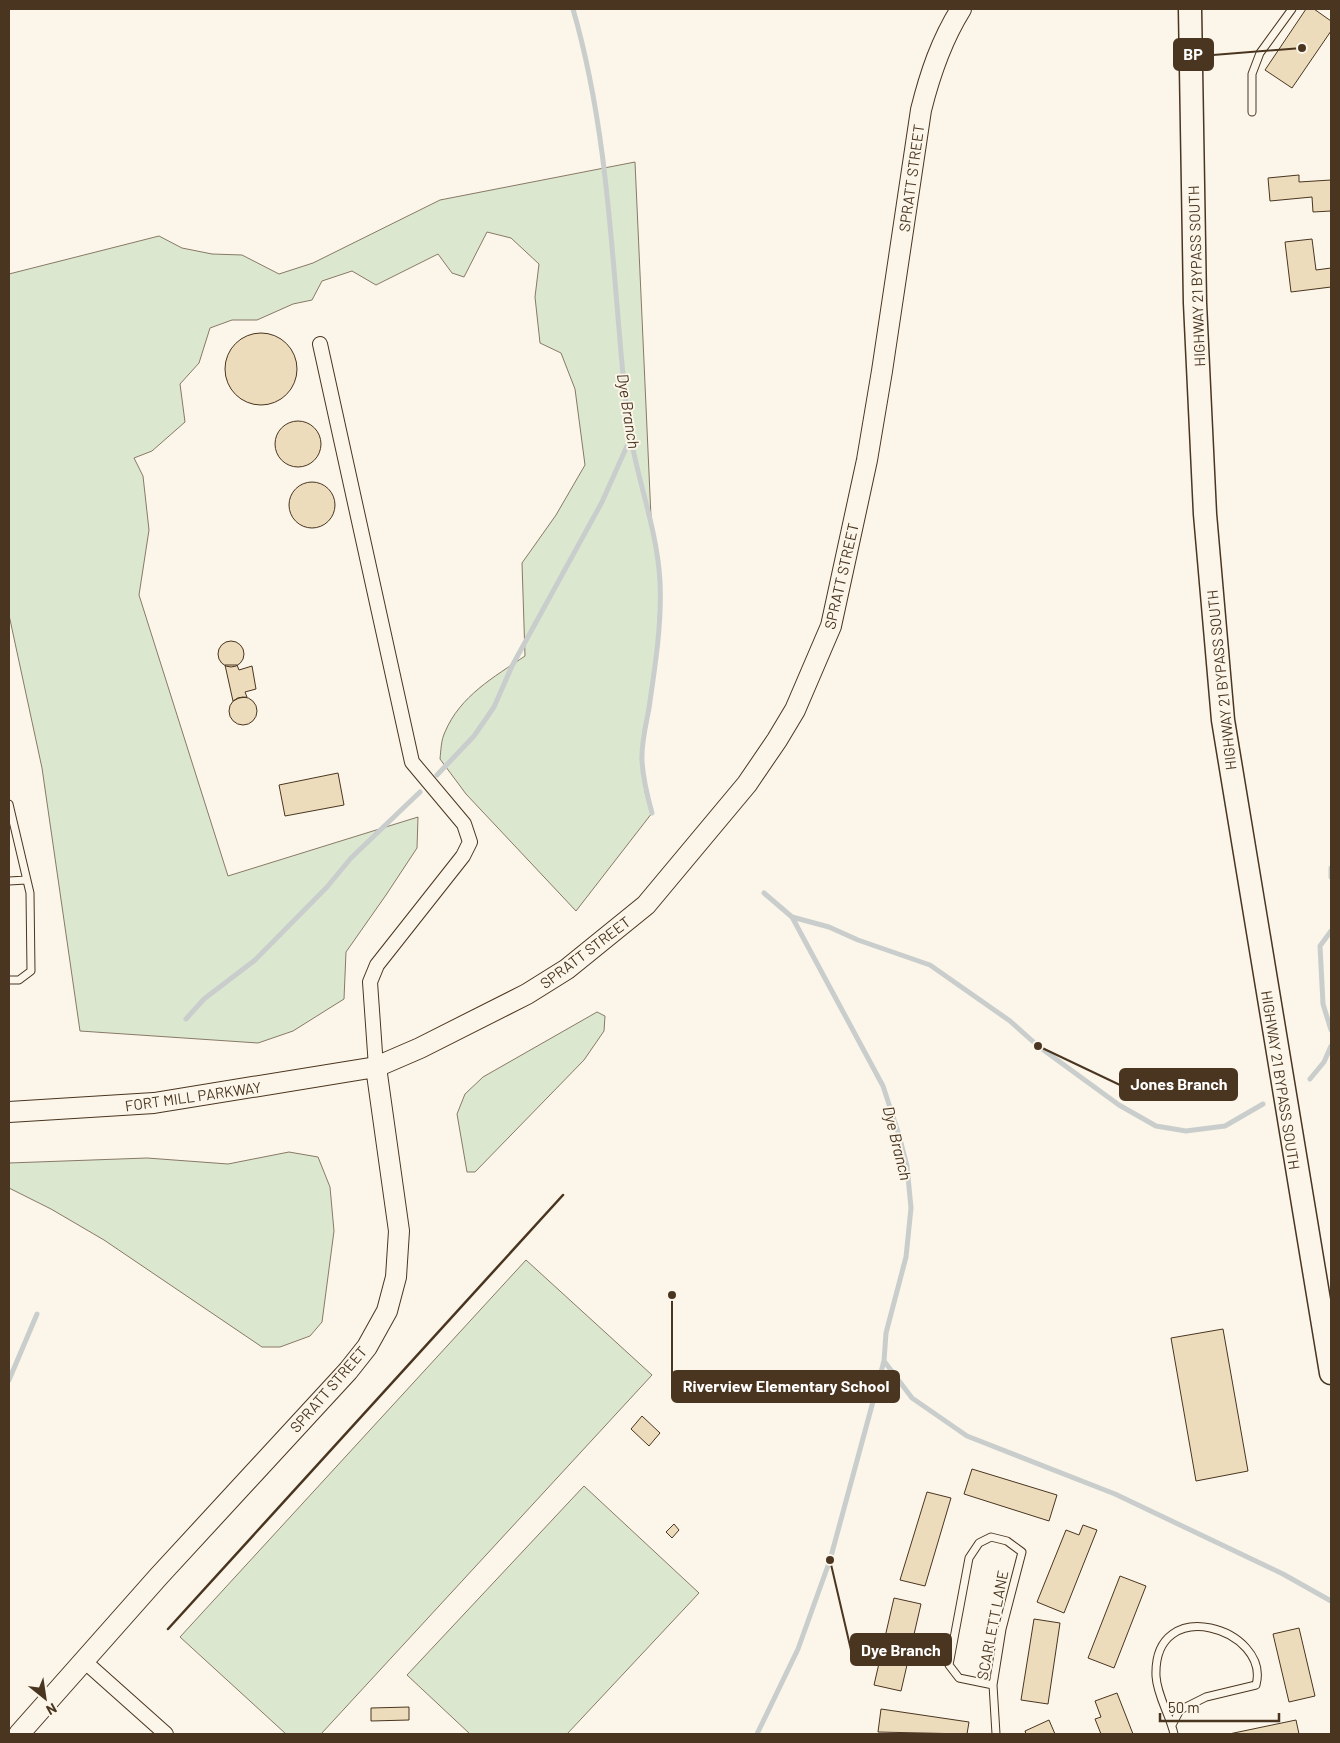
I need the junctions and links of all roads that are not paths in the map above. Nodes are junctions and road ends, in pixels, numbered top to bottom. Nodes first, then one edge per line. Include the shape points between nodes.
1 (961, 9) edge
2 (1190, 9) edge
3 (1292, 9) edge
4 (1252, 112) dead end
5 (320, 344) dead end
6 (9, 804) edge
7 (26, 880) junction
8 (9, 881) edge
9 (9, 980) edge
10 (376, 1067) junction
11 (9, 1112) edge
12 (1331, 1372) edge
13 (84, 1660) junction
14 (993, 1685) junction
15 (1172, 1725) junction
16 (19, 1734) edge
17 (166, 1734) edge
18 (996, 1734) edge
19 (1174, 1734) edge

1 - 10 main road, SPRATT STREET via 936,58 921,110 882,370 831,626 795,710 747,784 684,861 646,905 606,940 567,970 526,994
2 - 12 main road, HIGHWAY 21 BYPASS SOUTH via 1195,303 1203,485 1223,720
3 - 4 lane via 1260,53 1252,74
5 - 10 street via 412,762 464,824 470,842 463,856 376,965 370,982
6 - 7 lane
7 - 8 lane
7 - 9 lane via 30,893 31,971 19,980
10 - 11 main road, FORT MILL PARKWAY via 154,1103
10 - 13 main road, SPRATT STREET via 398,1231 396,1277 387,1311 367,1347 348,1370
13 - 16 main road, SPRATT STREET
13 - 17 street
14 - 14 lane, SCARLETT LANE via 1002,1629 1022,1552 1007,1541 990,1537 979,1543 969,1558 949,1665 959,1678
14 - 18 lane, SCARLETT LANE
15 - 15 lane via 1180,1710 1206,1697 1256,1685 1256,1666 1248,1650 1234,1637 1212,1628 1186,1626 1167,1639 1159,1655 1156,1676
15 - 19 lane

